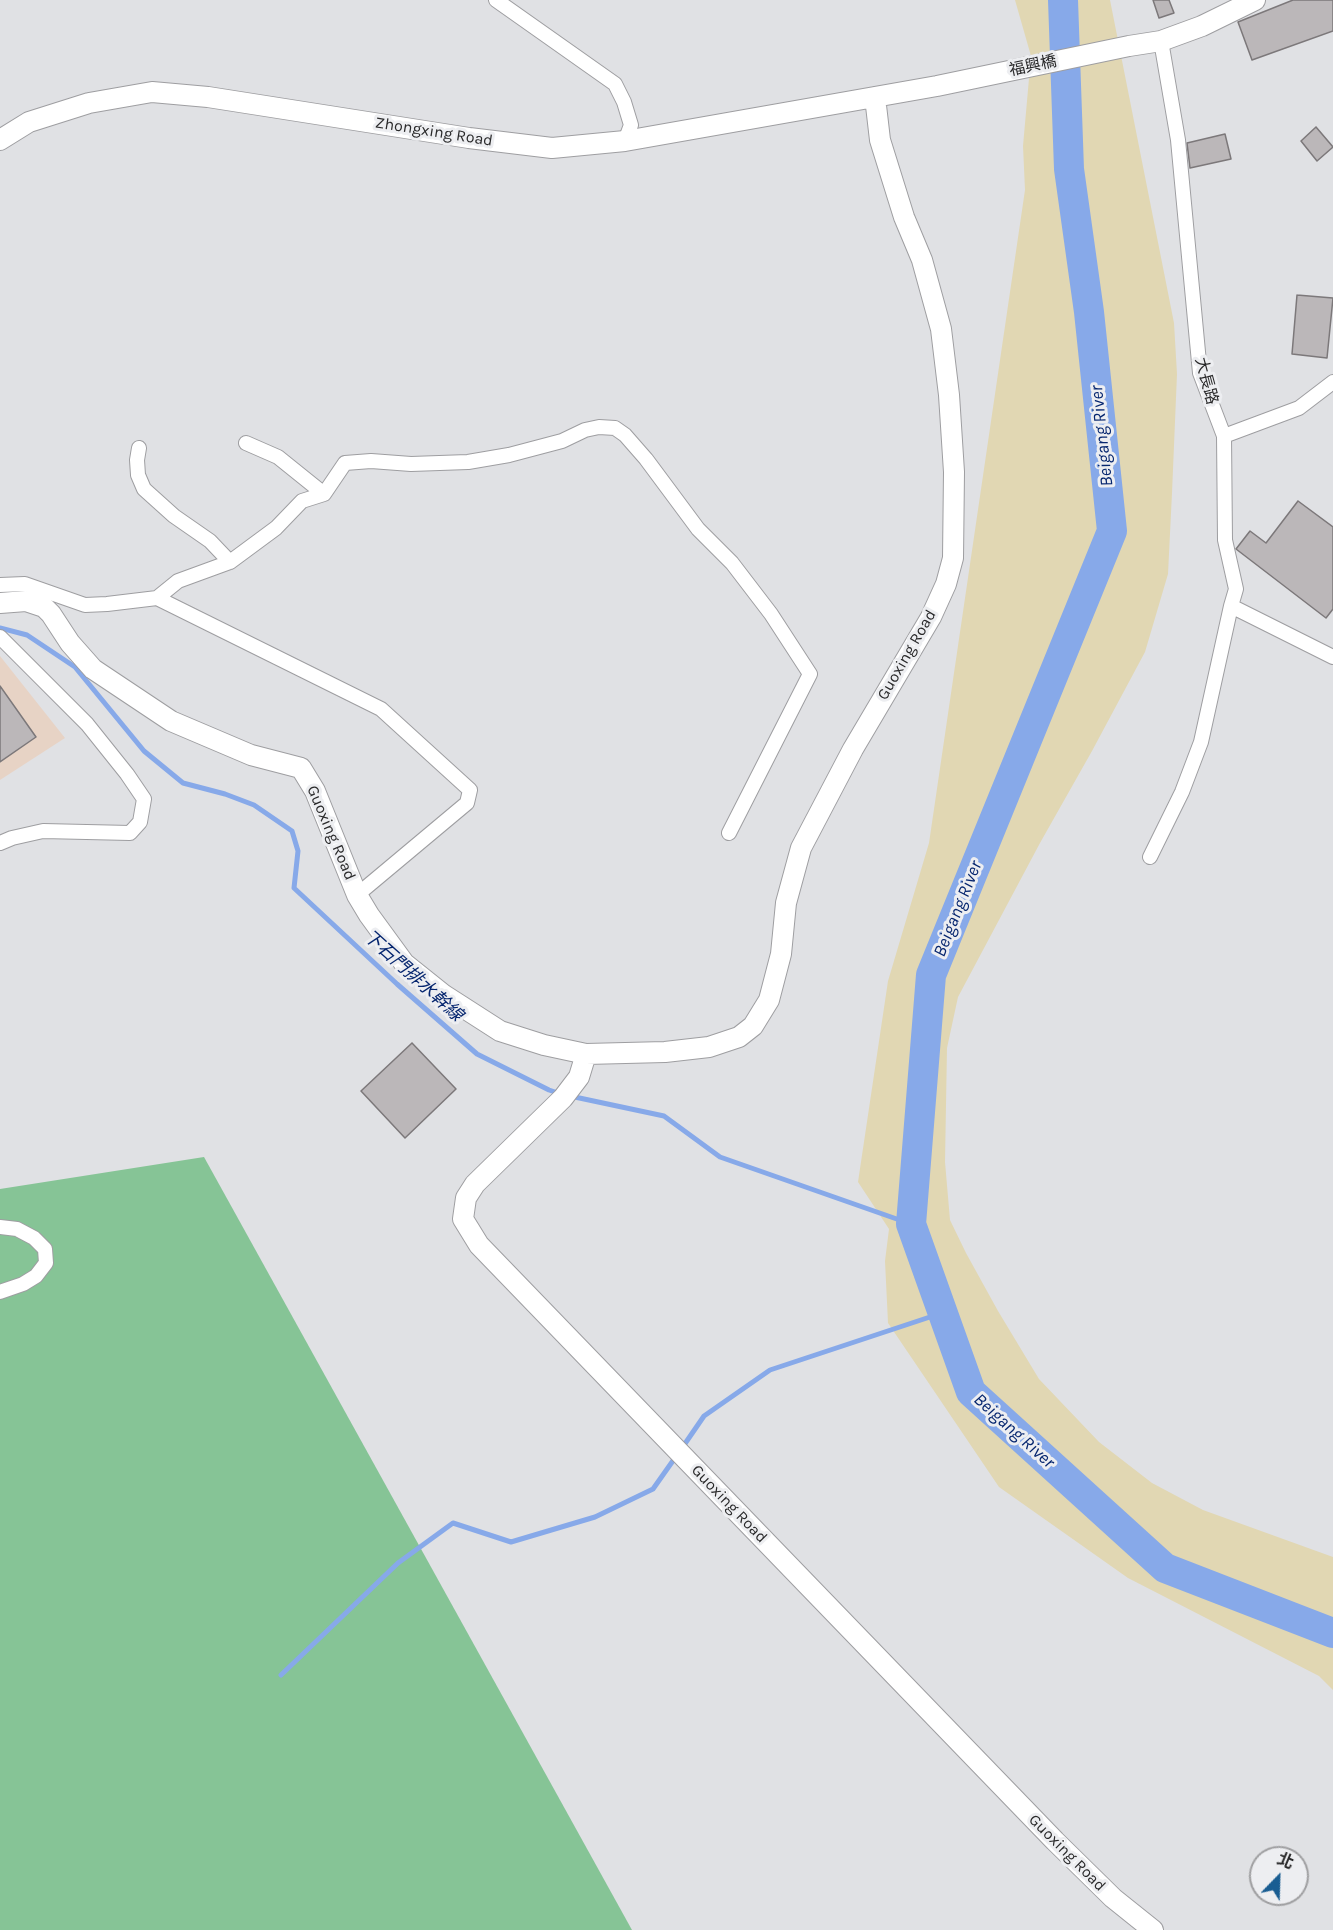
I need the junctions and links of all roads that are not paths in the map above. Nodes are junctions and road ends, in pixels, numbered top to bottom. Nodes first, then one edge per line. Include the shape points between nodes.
1 (496, 0) edge
2 (1255, 0) edge
3 (1161, 41) junction
4 (875, 97) junction
5 (0, 141) edge
6 (624, 141) junction
7 (1333, 382) edge
8 (1224, 436) junction
9 (246, 443) dead end
10 (139, 448) dead end
11 (324, 494) junction
12 (230, 562) junction
13 (0, 585) edge
14 (157, 598) junction
15 (0, 603) edge
16 (1232, 606) junction
17 (0, 637) edge
18 (1333, 657) edge
19 (729, 833) dead end
20 (0, 843) edge
21 (1150, 856) dead end
22 (357, 895) junction
23 (586, 1054) junction
24 (0, 1227) edge
25 (0, 1292) edge
26 (1153, 1930) edge

1 - 6 street via 615,84 631,125
2 - 3 street
3 - 4 street, 福興橋
3 - 8 street, 大長路 via 1178,140 1200,373
4 - 6 street, Zhongxing Road
4 - 23 street, Guoxing Road via 880,140 922,260 941,329 954,472 953,558 946,584 801,848 786,903 781,954 769,1000 753,1026 740,1037 709,1047
5 - 6 street, Zhongxing Road via 29,122 90,104 152,92 552,148
7 - 8 street via 1299,408
8 - 16 street, 大長路 via 1225,540 1236,589
9 - 11 street via 278,457
10 - 12 street via 136,460 144,489 210,541
11 - 12 street via 302,501 276,528
11 - 19 street via 345,463 468,462 541,447 599,427 615,428 625,435 698,529 732,563 810,674
12 - 14 street via 178,580
13 - 14 street via 25,584 85,605
14 - 22 street via 381,709 470,790 467,803
15 - 22 street, Guoxing Road via 26,601 44,607 93,669 171,721 251,755 301,768 315,791
16 - 18 street
16 - 21 street, 大長路 via 1201,742 1182,792
17 - 20 street via 87,724 144,799 140,822 130,833 43,831
22 - 23 street, Guoxing Road via 404,963 444,995 500,1031
23 - 26 street, Guoxing Road via 579,1077 563,1098 475,1184 466,1198 464,1220 479,1245 1055,1841 1113,1898
24 - 25 street via 17,1229 33,1238 45,1249 46,1263 36,1276

